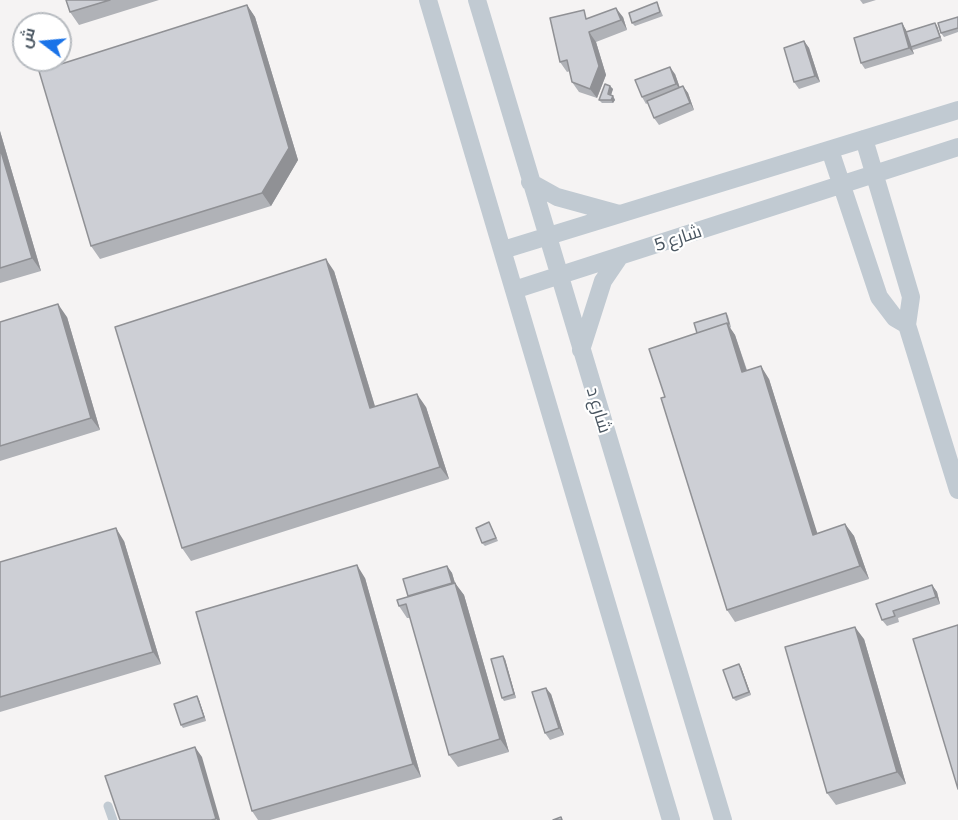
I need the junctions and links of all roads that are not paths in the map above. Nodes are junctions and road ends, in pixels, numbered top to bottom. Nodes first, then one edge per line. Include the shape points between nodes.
1 (428, 0) edge
2 (477, 0) edge
3 (958, 110) edge
4 (864, 139) junction
5 (958, 147) edge
6 (830, 150) junction
7 (874, 175) junction
8 (530, 182) junction
9 (841, 185) junction
10 (621, 214) junction
11 (546, 237) junction
12 (503, 250) junction
13 (620, 256) junction
14 (558, 277) junction
15 (514, 290) junction
16 (907, 325) junction
17 (581, 350) junction
18 (958, 490) edge
19 (108, 806) edge
20 (113, 820) edge
21 (671, 820) edge
22 (723, 820) edge

1 - 12 street
2 - 8 street, شارع د
3 - 4 street
4 - 6 street
4 - 7 street
5 - 7 street, شارع 5
6 - 9 street
6 - 10 street
7 - 9 street, شارع 5
7 - 16 street via 911,297
8 - 10 street via 557,197
8 - 11 street, شارع د
9 - 13 street, شارع 5
9 - 16 street via 879,297 895,318
10 - 11 street
11 - 12 street
11 - 14 street, شارع د
12 - 15 street
13 - 14 street, شارع 5
13 - 17 street via 603,281
14 - 15 street, شارع 5
14 - 17 street, شارع د
15 - 21 street
16 - 18 street
17 - 22 street, شارع د
19 - 20 lane

